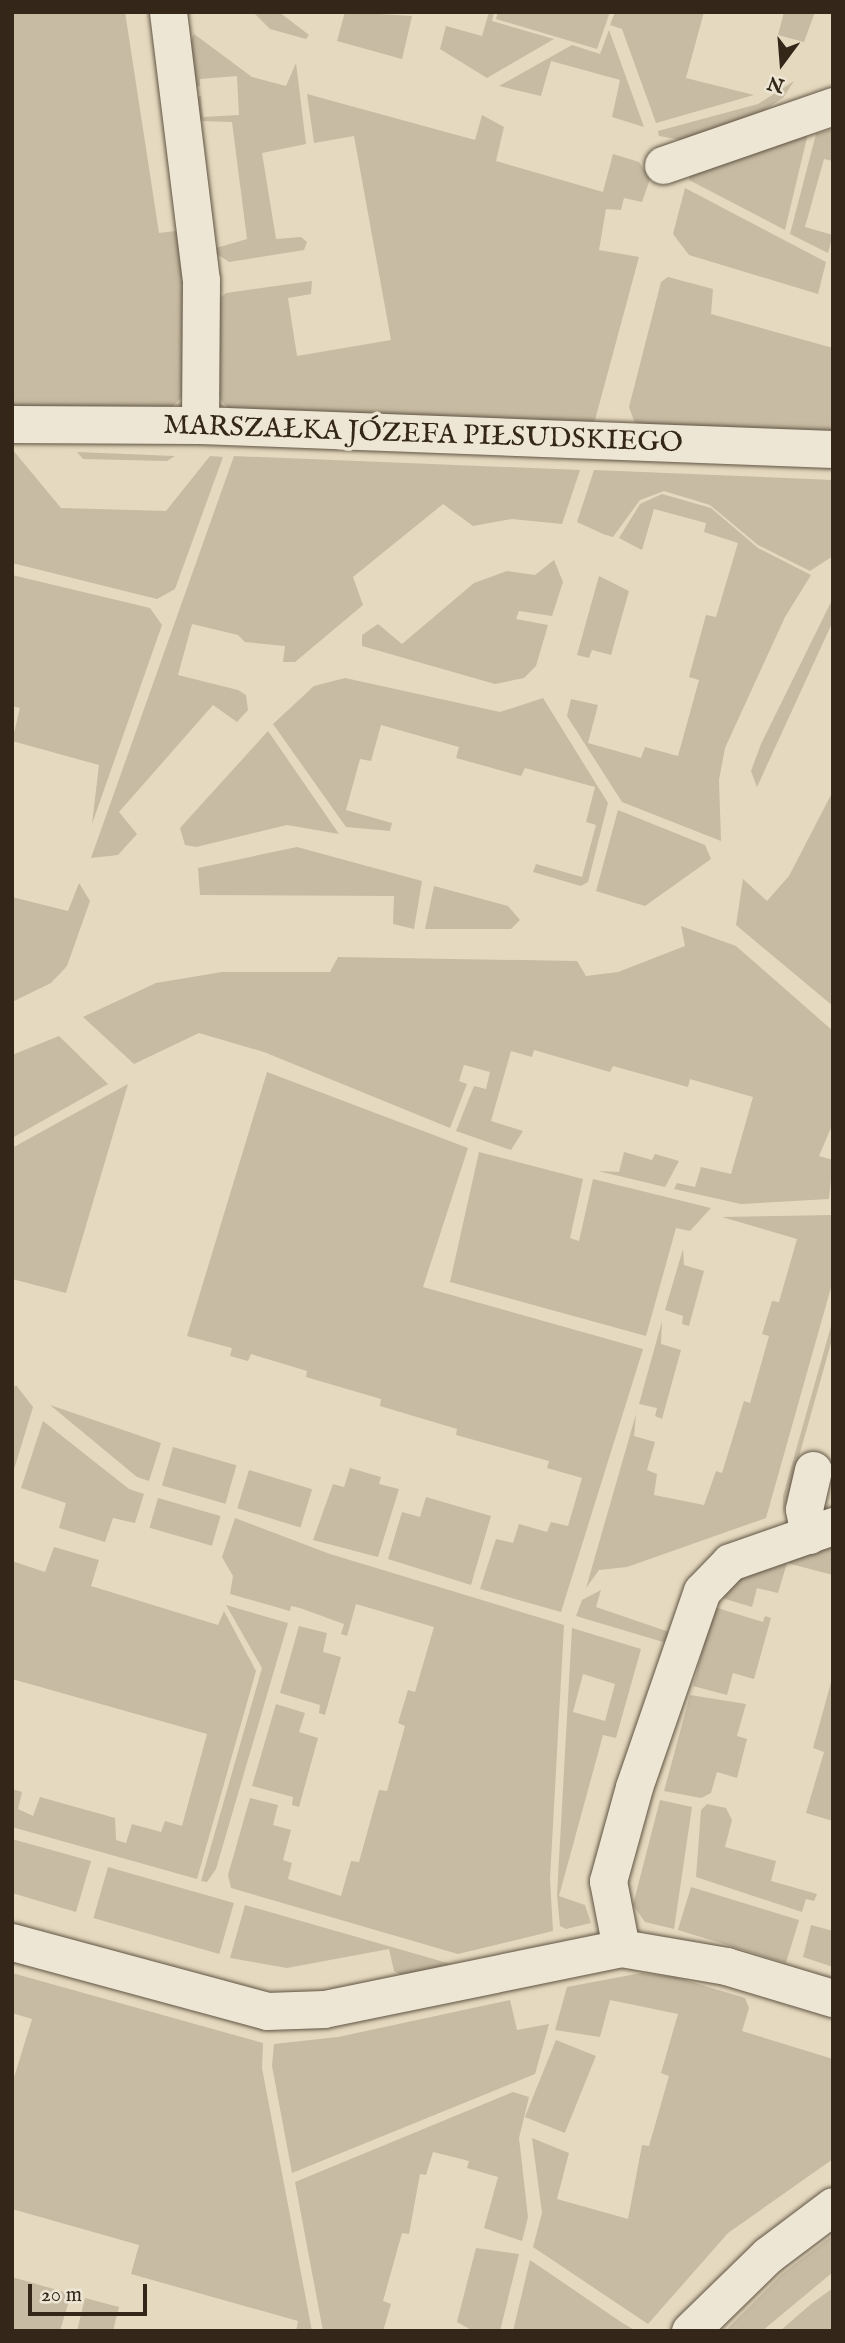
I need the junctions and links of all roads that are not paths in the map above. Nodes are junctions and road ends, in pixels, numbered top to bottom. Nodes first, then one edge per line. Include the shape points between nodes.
1 (168, 12) edge
2 (825, 109) edge
3 (663, 165) dead end
4 (12, 424) edge
5 (200, 425) junction
6 (833, 449) edge
7 (813, 1470) dead end
8 (821, 1530) edge
9 (12, 1942) edge
10 (621, 1948) junction
11 (833, 1998) edge
12 (833, 2206) edge
13 (690, 2331) edge

1 - 5 street via 201,280
2 - 3 street
4 - 5 street, MARSZAŁKA JÓZEFA PIŁSUDSKIEGO
5 - 6 street, MARSZAŁKA JÓZEFA PIŁSUDSKIEGO
7 - 8 street via 804,1509
8 - 10 street via 730,1562 702,1591 634,1787 608,1881
9 - 10 street via 234,2005 282,2012 324,2009
10 - 11 street via 672,1954
12 - 13 street via 768,2255

